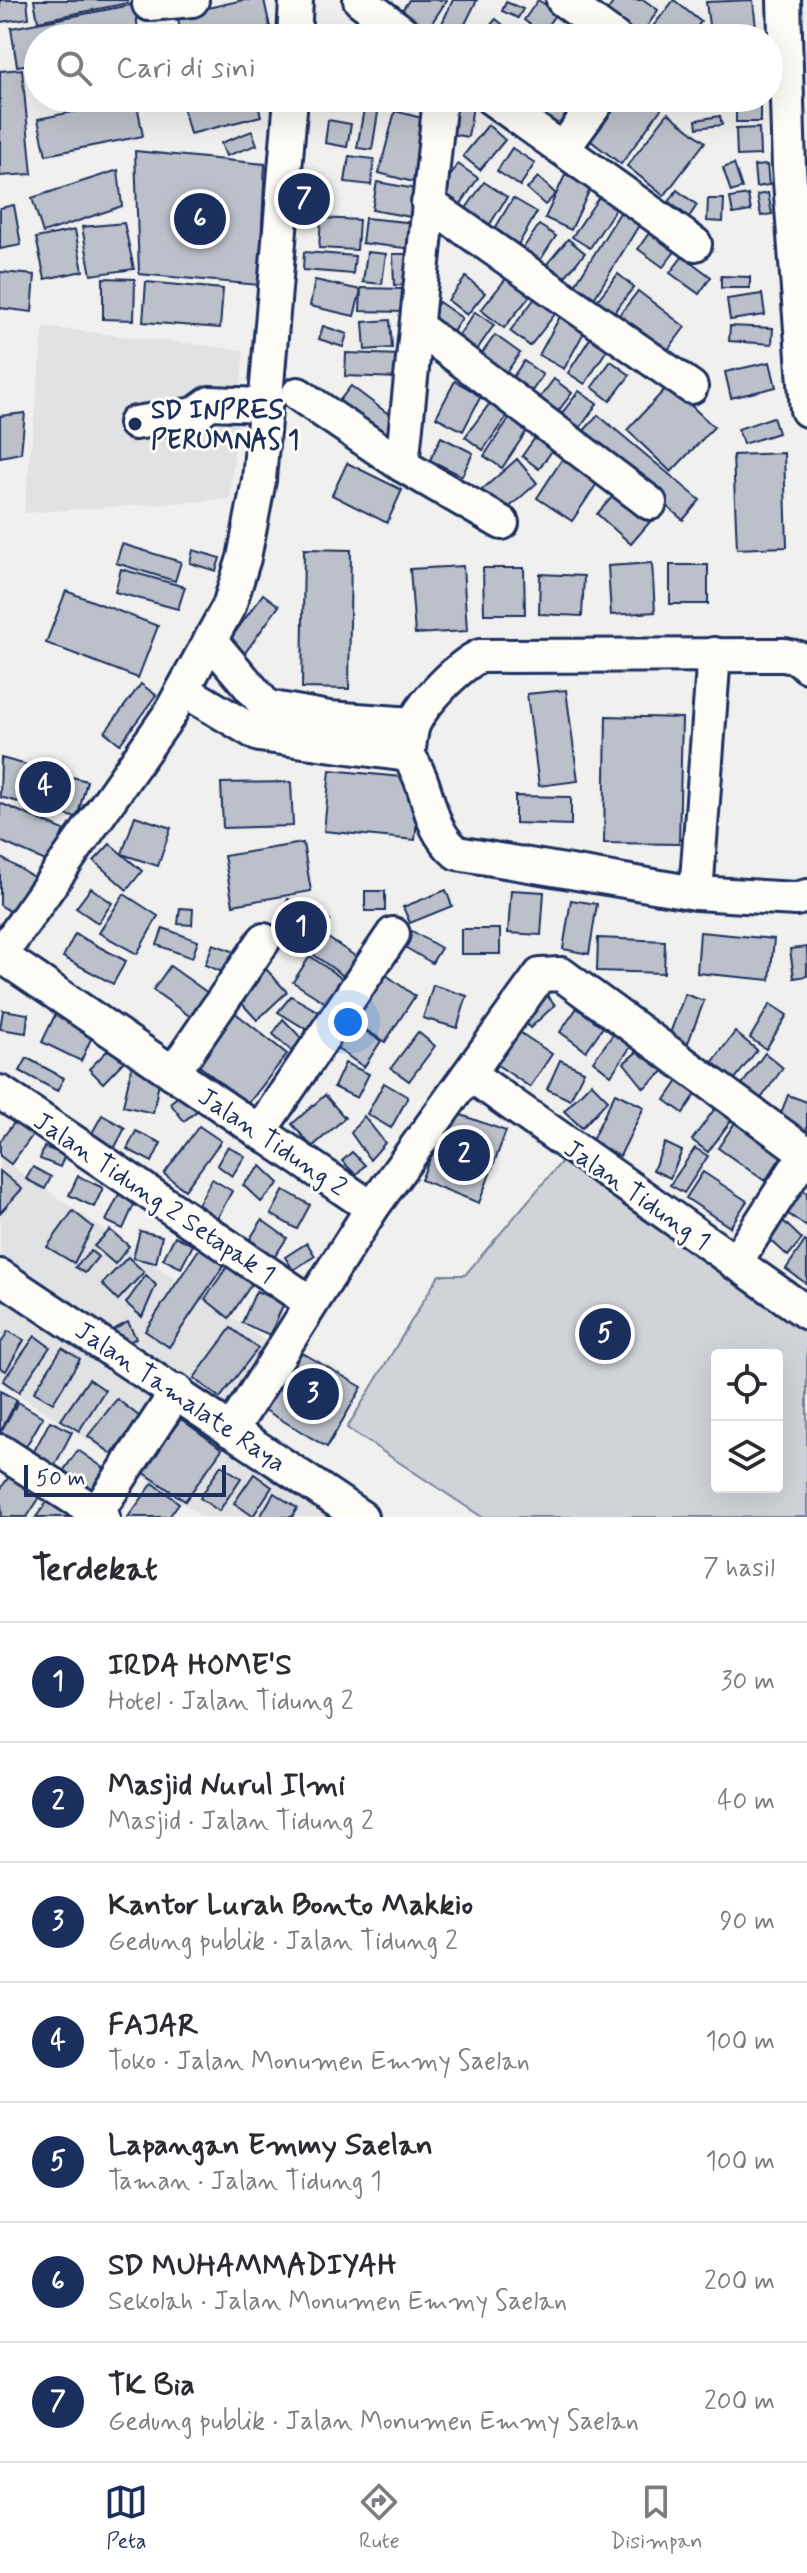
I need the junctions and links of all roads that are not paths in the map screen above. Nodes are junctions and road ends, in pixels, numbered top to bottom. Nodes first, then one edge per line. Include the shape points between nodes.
1 (192, 0) edge
2 (296, 0) edge
3 (360, 0) edge
4 (563, 0) edge
5 (784, 0) edge
6 (149, 4) dead end
7 (295, 24) edge
8 (392, 24) edge
9 (596, 24) edge
10 (290, 112) edge
11 (438, 112) edge
12 (511, 112) edge
13 (590, 112) edge
14 (563, 149) junction
15 (428, 203) junction
16 (695, 244) dead end
17 (803, 296) edge
18 (419, 328) junction
19 (691, 387) dead end
20 (298, 394) dead end
21 (263, 405) junction
22 (807, 410) edge
23 (135, 423) dead end
24 (402, 465) junction
25 (650, 503) dead end
26 (502, 523) dead end
27 (211, 641) junction
28 (714, 654) junction
29 (807, 666) edge
30 (185, 691) junction
31 (263, 721) junction
32 (411, 739) junction
33 (696, 893) junction
34 (807, 896) edge
35 (14, 917) edge
36 (393, 934) dead end
37 (264, 940) dead end
38 (0, 956) edge
39 (173, 1073) junction
40 (469, 1074) junction
41 (0, 1092) edge
42 (259, 1132) junction
43 (806, 1152) edge
44 (372, 1208) junction
45 (735, 1263) junction
46 (0, 1276) edge
47 (310, 1302) junction
48 (807, 1313) edge
49 (177, 1391) junction
50 (231, 1431) junction
51 (2, 1457) edge
52 (98, 1516) edge
53 (361, 1517) edge

1 - 6 street
2 - 7 street
3 - 8 street
4 - 9 street
5 - 17 street via 789,168
10 - 21 street
11 - 15 street
12 - 14 street
13 - 14 street
14 - 16 street
15 - 18 street
15 - 19 street
17 - 22 street
18 - 24 street
18 - 25 street
20 - 24 street
21 - 23 street via 210,403 195,414
21 - 27 street via 255,513 229,606
24 - 26 street
27 - 30 street
27 - 31 street
28 - 29 street via 784,655
28 - 32 street via 480,656 449,679
28 - 33 street
30 - 31 street
30 - 35 street
31 - 32 street via 329,718
32 - 33 street via 435,830 457,853
33 - 34 street
35 - 38 street
36 - 42 street
37 - 39 street, Jalan Tidung 2
38 - 39 street, Jalan Tidung 2
39 - 42 street, Jalan Tidung 2
40 - 43 street, Jalan Tidung 2 via 540,975 561,974
40 - 44 street, Jalan Tidung 2
40 - 45 street, Jalan Tidung 1
41 - 47 street, Jalan Tidung 2 Setapak 1
42 - 44 street, Jalan Tidung 2
43 - 45 street
44 - 47 street, Jalan Tidung 2
45 - 48 street, Jalan Tidung 1
46 - 49 street, Jalan Tamalate Raya
47 - 50 street, Jalan Tidung 2
49 - 50 street, Jalan Tamalate Raya
49 - 52 street
50 - 53 street, Jalan Tamalate Raya
51 - 52 street

